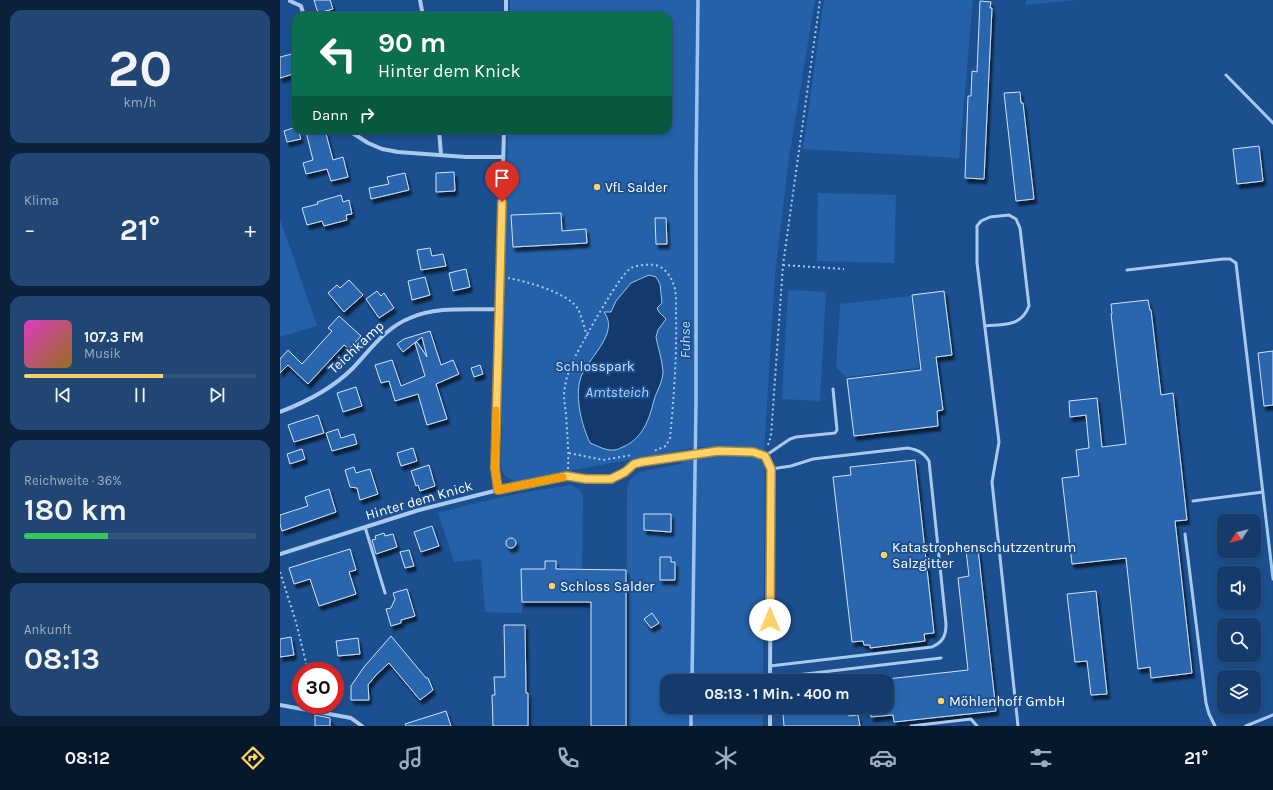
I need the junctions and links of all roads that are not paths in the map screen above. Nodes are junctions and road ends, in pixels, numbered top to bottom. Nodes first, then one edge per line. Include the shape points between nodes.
1 (420, 0) edge
2 (506, 0) edge
3 (290, 1) edge
4 (303, 12) edge
5 (422, 12) edge
6 (506, 12) edge
7 (1226, 75) dead end
8 (1273, 123) edge
9 (354, 134) edge
10 (439, 134) edge
11 (504, 134) edge
12 (441, 155) junction
13 (503, 157) junction
14 (1127, 270) dead end
15 (498, 309) junction
16 (984, 326) junction
17 (833, 389) dead end
18 (280, 412) edge
19 (765, 456) junction
20 (771, 469) junction
21 (498, 490) junction
22 (1263, 492) junction
23 (1193, 500) dead end
24 (365, 527) junction
25 (1185, 534) dead end
26 (280, 554) edge
27 (1273, 579) edge
28 (385, 593) dead end
29 (941, 658) dead end
30 (770, 666) junction
31 (770, 674) edge
32 (805, 674) edge
33 (280, 705) edge
34 (770, 714) edge
35 (1273, 715) edge
36 (362, 726) edge
37 (770, 726) edge
38 (911, 726) edge
39 (977, 726) edge
40 (1018, 726) edge
41 (1215, 726) edge
42 (1246, 726) edge

1 - 5 street
2 - 6 street
3 - 4 street via 301,6
7 - 8 lane
9 - 12 street via 382,149
10 - 12 street
11 - 13 street
12 - 13 street
13 - 15 street
14 - 22 lane via 1223,259 1230,259 1236,263
15 - 18 street, Teichkamp via 426,312 411,317 387,331 353,368 337,381 315,396
15 - 21 street via 495,468
16 - 16 lane via 977,263 977,226 990,217 1008,215 1016,219 1020,228 1029,306 1020,320 1010,324
16 - 40 lane via 999,442 992,482
17 - 19 lane via 837,430 835,433 790,438
19 - 20 street
19 - 21 street, Hinter dem Knick via 753,452 702,452 634,464 611,479 567,476
20 - 30 street
20 - 30 lane via 813,459 908,448 925,454 928,461 946,631 943,640 932,647
21 - 24 street, Hinter dem Knick
22 - 23 lane
22 - 27 lane
24 - 26 street, Hinter dem Knick
24 - 28 lane
25 - 41 lane via 1206,703
29 - 32 lane
30 - 31 street
33 - 36 street via 351,718
34 - 37 street
35 - 42 lane
38 - 39 lane via 971,719

